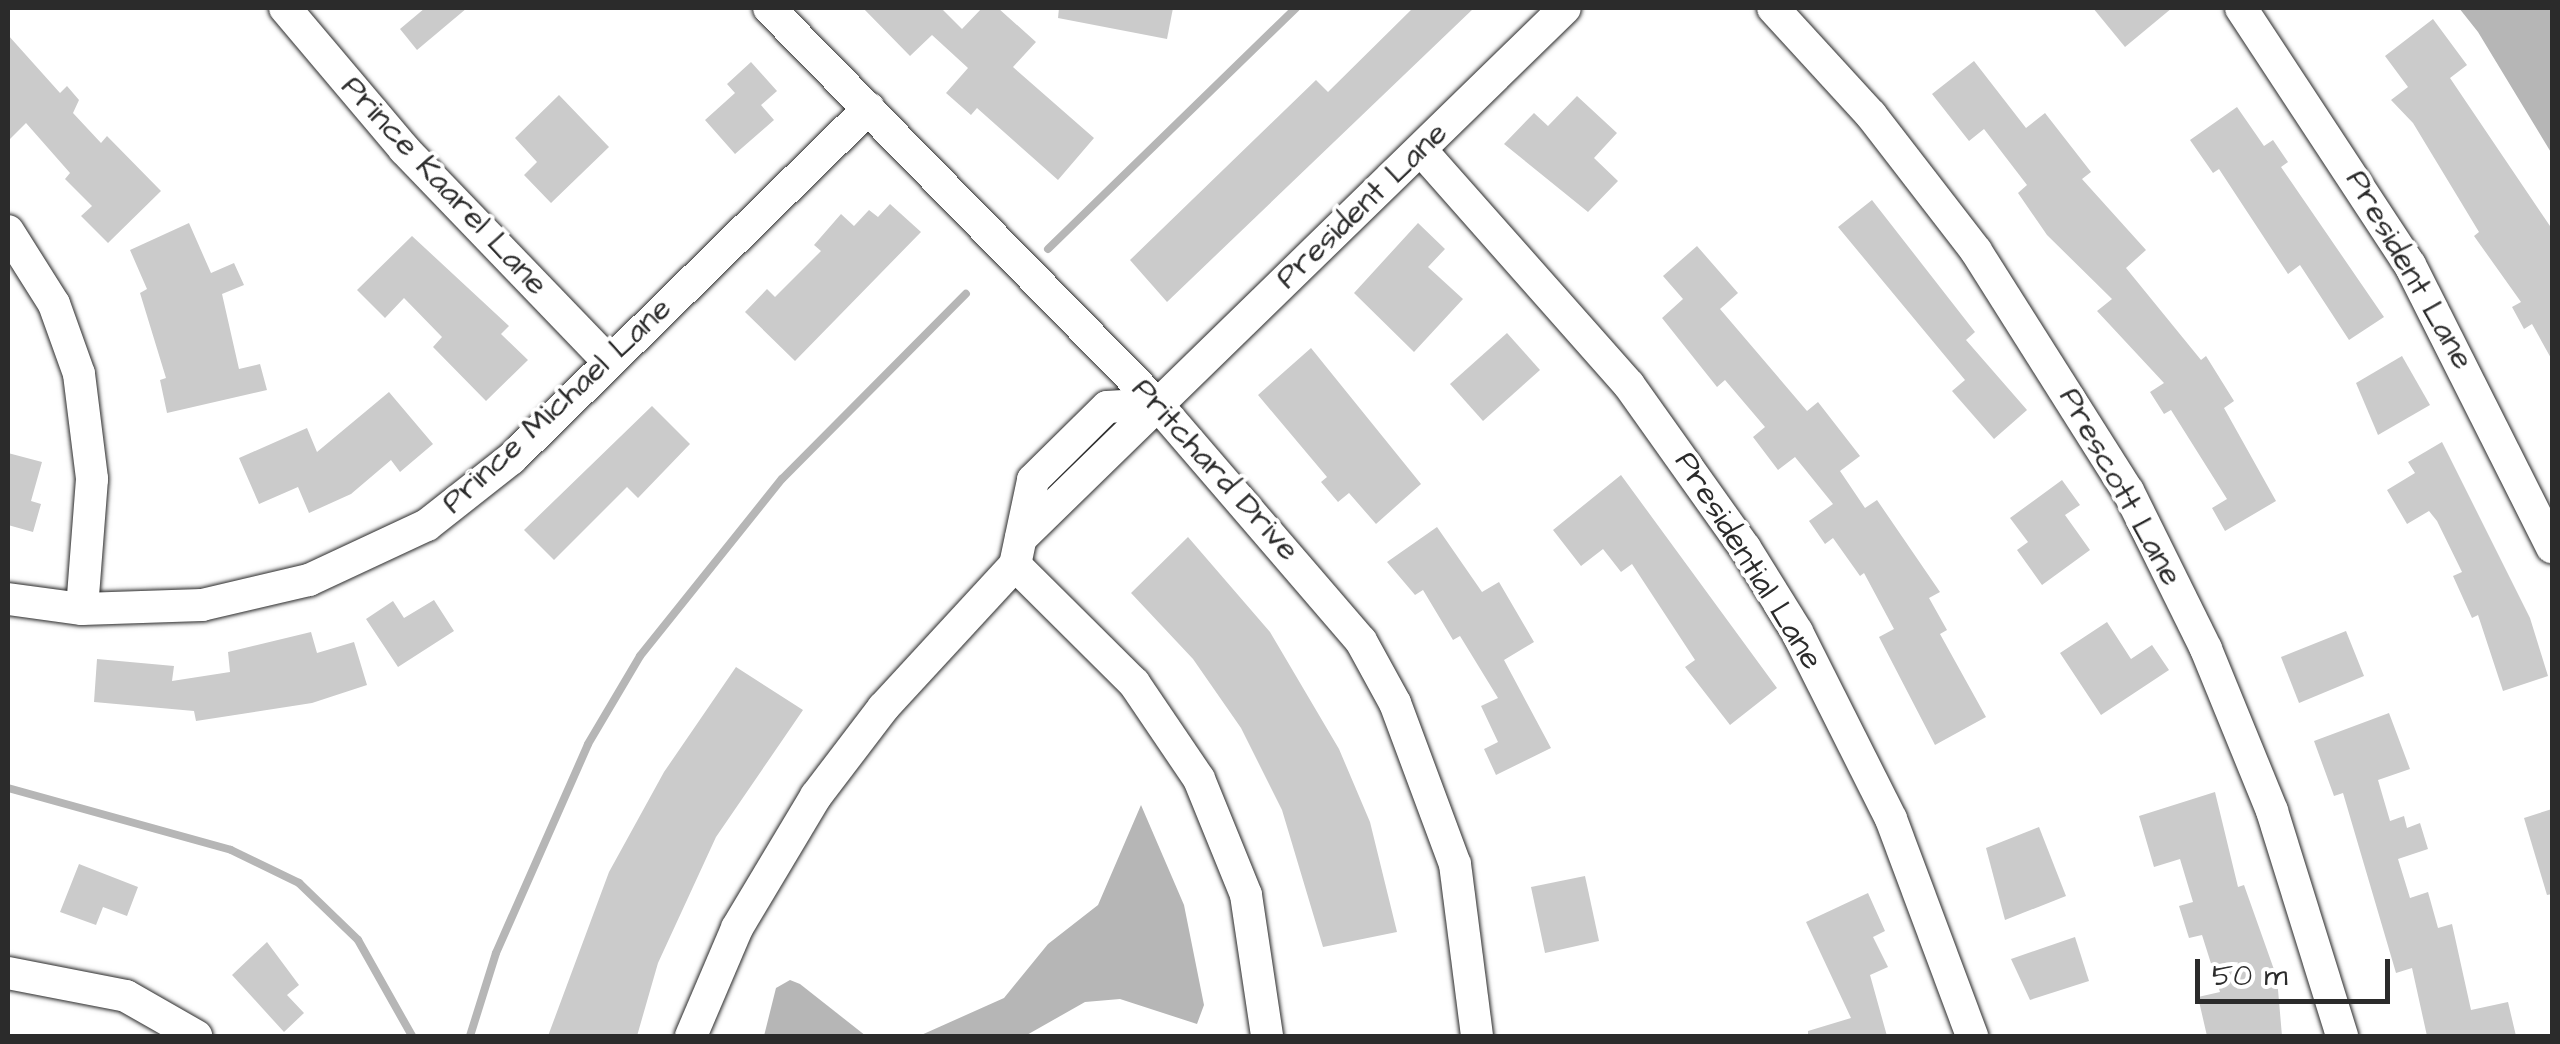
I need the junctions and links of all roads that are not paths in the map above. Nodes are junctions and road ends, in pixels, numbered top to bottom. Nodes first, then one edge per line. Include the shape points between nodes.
1 (285, 8) edge
2 (770, 8) edge
3 (1565, 8) edge
4 (1773, 8) edge
5 (2240, 8) edge
6 (870, 108) junction
7 (1420, 150) junction
8 (8, 231) edge
9 (608, 361) junction
10 (1158, 404) junction
11 (2552, 547) edge
12 (1018, 551) junction
13 (8, 598) edge
14 (82, 609) junction
15 (8, 973) edge
16 (196, 1036) edge
17 (691, 1036) edge
18 (1267, 1036) edge
19 (1477, 1036) edge
20 (1972, 1036) edge
21 (2342, 1036) edge

1 - 9 street, Prince Kaarel Lane via 404,149
2 - 6 street, Pritchard Drive
3 - 7 street, President Lane
4 - 21 street, Prescott Lane via 1871,115 1976,252 2128,491 2206,648 2266,794
5 - 11 street, President Lane via 2410,265
6 - 9 street, Prince Michael Lane
6 - 10 street, Pritchard Drive
7 - 10 street, President Lane
7 - 20 street, Presidential Lane via 1630,386 1746,548 1797,632 1891,819
8 - 14 street via 54,304 82,391 92,479
9 - 14 street, Prince Michael Lane via 482,485 384,548 308,580 233,599 174,609
10 - 12 street, President Lane
10 - 19 street, Pritchard Drive via 1345,619 1395,703 1455,864
12 - 17 street, President Lane via 816,796 752,900
12 - 18 street via 1134,683 1199,779 1246,894
13 - 14 street, Prince Michael Lane
15 - 16 street via 126,996

